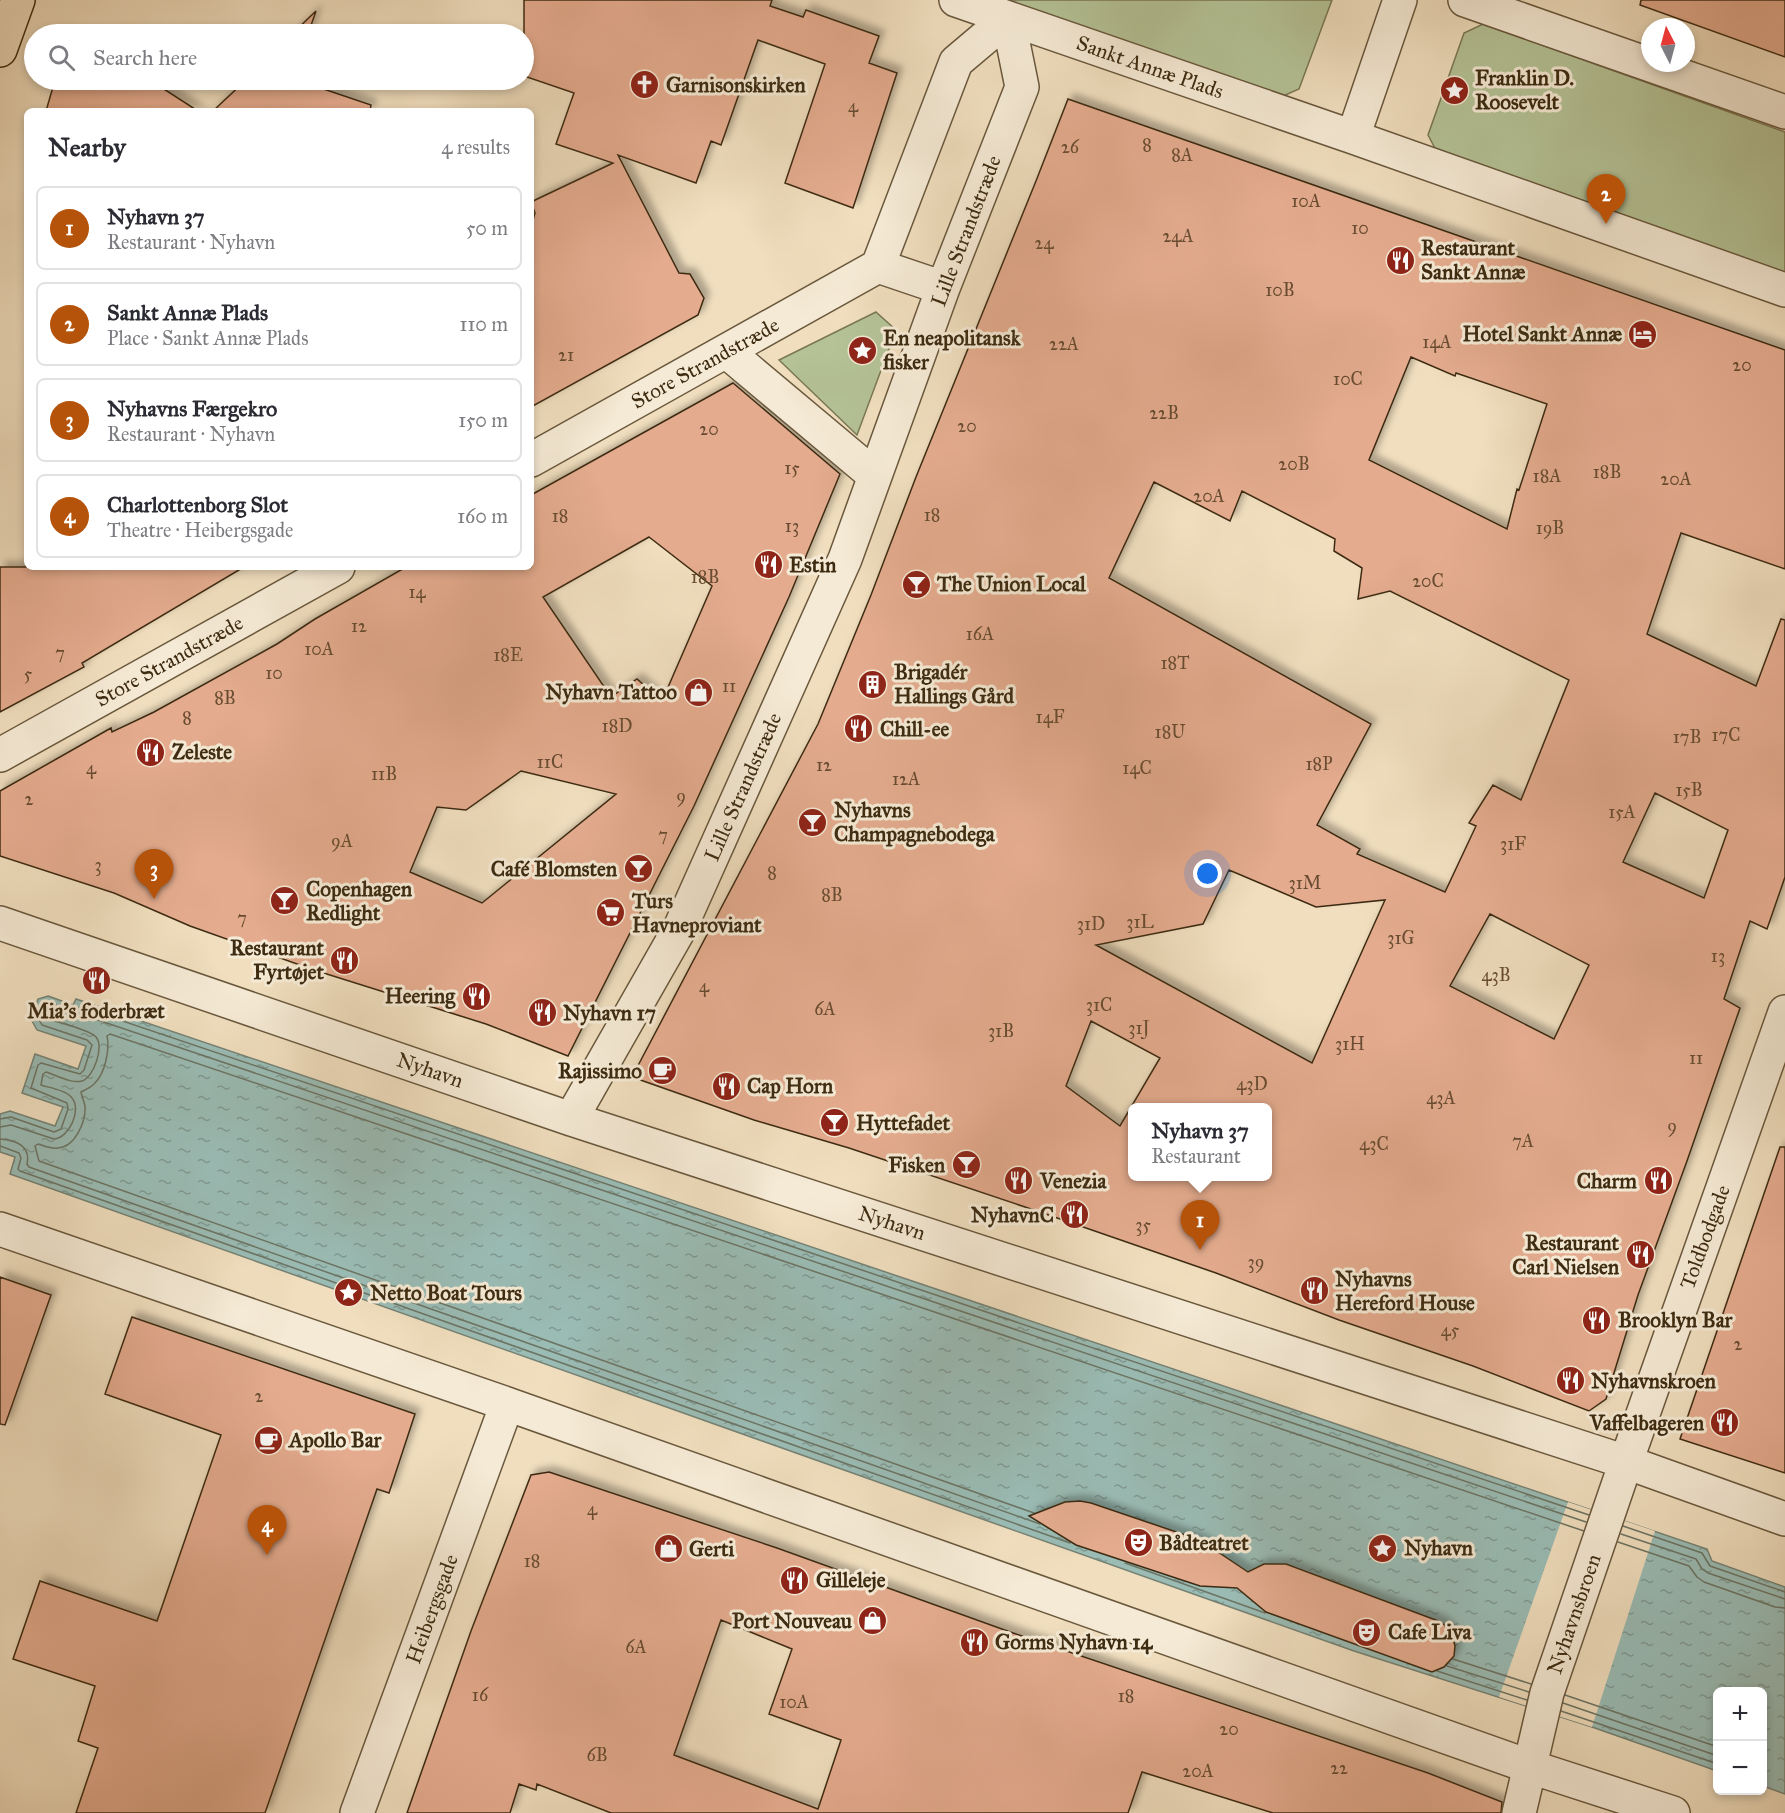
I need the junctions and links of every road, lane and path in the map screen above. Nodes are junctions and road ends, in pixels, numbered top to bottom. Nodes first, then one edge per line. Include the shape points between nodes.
1 (18, 0) edge
2 (956, 0) edge
3 (1400, 0) edge
4 (1465, 0) edge
5 (1008, 18) junction
6 (0, 50) edge
7 (1785, 112) edge
8 (1353, 137) junction
9 (878, 266) junction
10 (943, 288) junction
11 (1785, 290) edge
12 (726, 351) junction
13 (534, 458) edge
14 (875, 476) junction
15 (333, 570) edge
16 (0, 755) edge
17 (0, 923) edge
18 (1785, 1012) edge
19 (571, 1119) junction
20 (0, 1229) edge
21 (507, 1404) junction
22 (1626, 1462) junction
23 (1785, 1519) edge
24 (1531, 1767) junction
25 (357, 1813) edge
26 (1520, 1813) edge
27 (1673, 1813) edge

1 - 6 main road
2 - 5 street, Sankt Annæ Plads
3 - 8 street
4 - 7 street
5 - 8 street, Sankt Annæ Plads
5 - 9 street via 956,62
5 - 10 street, Lille Strandstræde via 1022,87
8 - 11 street, Sankt Annæ Plads
9 - 10 street
9 - 12 street, Store Strandstræde
10 - 14 street, Lille Strandstræde
12 - 13 street, Store Strandstræde
12 - 14 street
14 - 19 street, Lille Strandstræde via 845,559 680,928
15 - 16 street, Store Strandstræde
17 - 19 street, Nyhavn
18 - 22 street, Toldbodgade
19 - 22 street, Nyhavn
20 - 21 street
21 - 24 street
21 - 25 street, Heibergsgade
22 - 23 street, Nyhavn
22 - 24 street, Nyhavnsbroen via 1542,1711
24 - 26 street, Nyhavnsbroen
24 - 27 street

